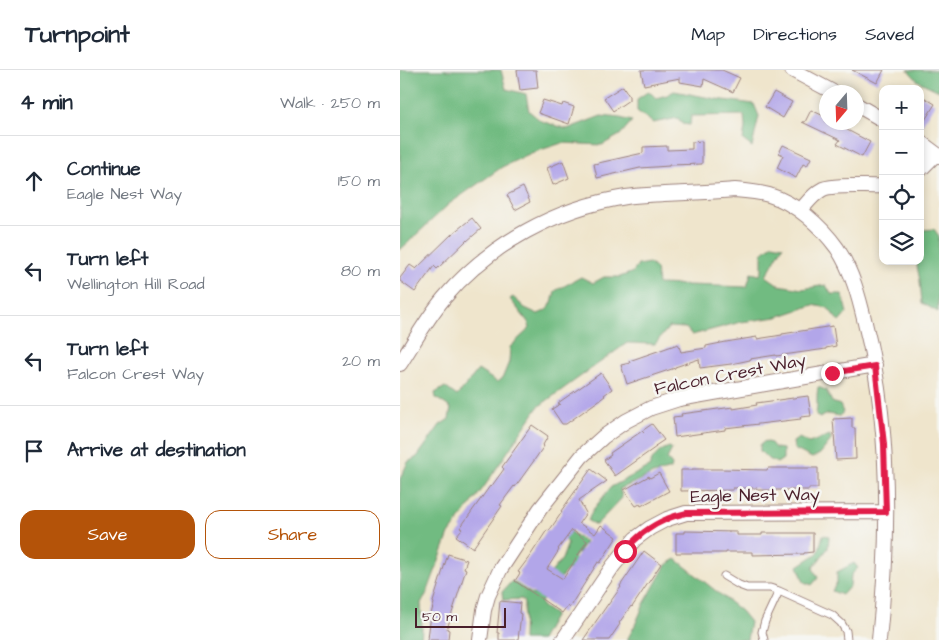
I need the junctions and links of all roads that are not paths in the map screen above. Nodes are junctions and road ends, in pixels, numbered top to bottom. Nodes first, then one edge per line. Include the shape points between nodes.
1 (792, 70) edge
2 (820, 85) edge
3 (864, 110) edge
4 (879, 118) edge
5 (924, 145) edge
6 (937, 155) edge
7 (924, 166) edge
8 (879, 186) edge
9 (800, 211) junction
10 (400, 364) edge
11 (875, 366) junction
12 (886, 512) junction
13 (724, 576) dead end
14 (780, 591) junction
15 (480, 640) edge
16 (563, 640) edge
17 (764, 640) edge
18 (847, 640) edge
19 (879, 640) edge

1 - 2 street
3 - 4 street
5 - 6 street
6 - 7 street
8 - 9 street via 833,186 814,195
9 - 10 street via 770,196 736,190 629,196 557,216 502,246 462,278 430,316
9 - 11 street via 824,232 847,267 855,285
11 - 12 street via 884,444
11 - 15 street, Falcon Crest Way via 679,399 651,408 602,437 582,456 540,509 500,570 488,596
12 - 16 street, Eagle Nest Way via 686,513 667,519 635,539
12 - 19 street
13 - 14 lane via 747,588
14 - 17 lane via 762,632
14 - 18 lane via 832,615 844,627

